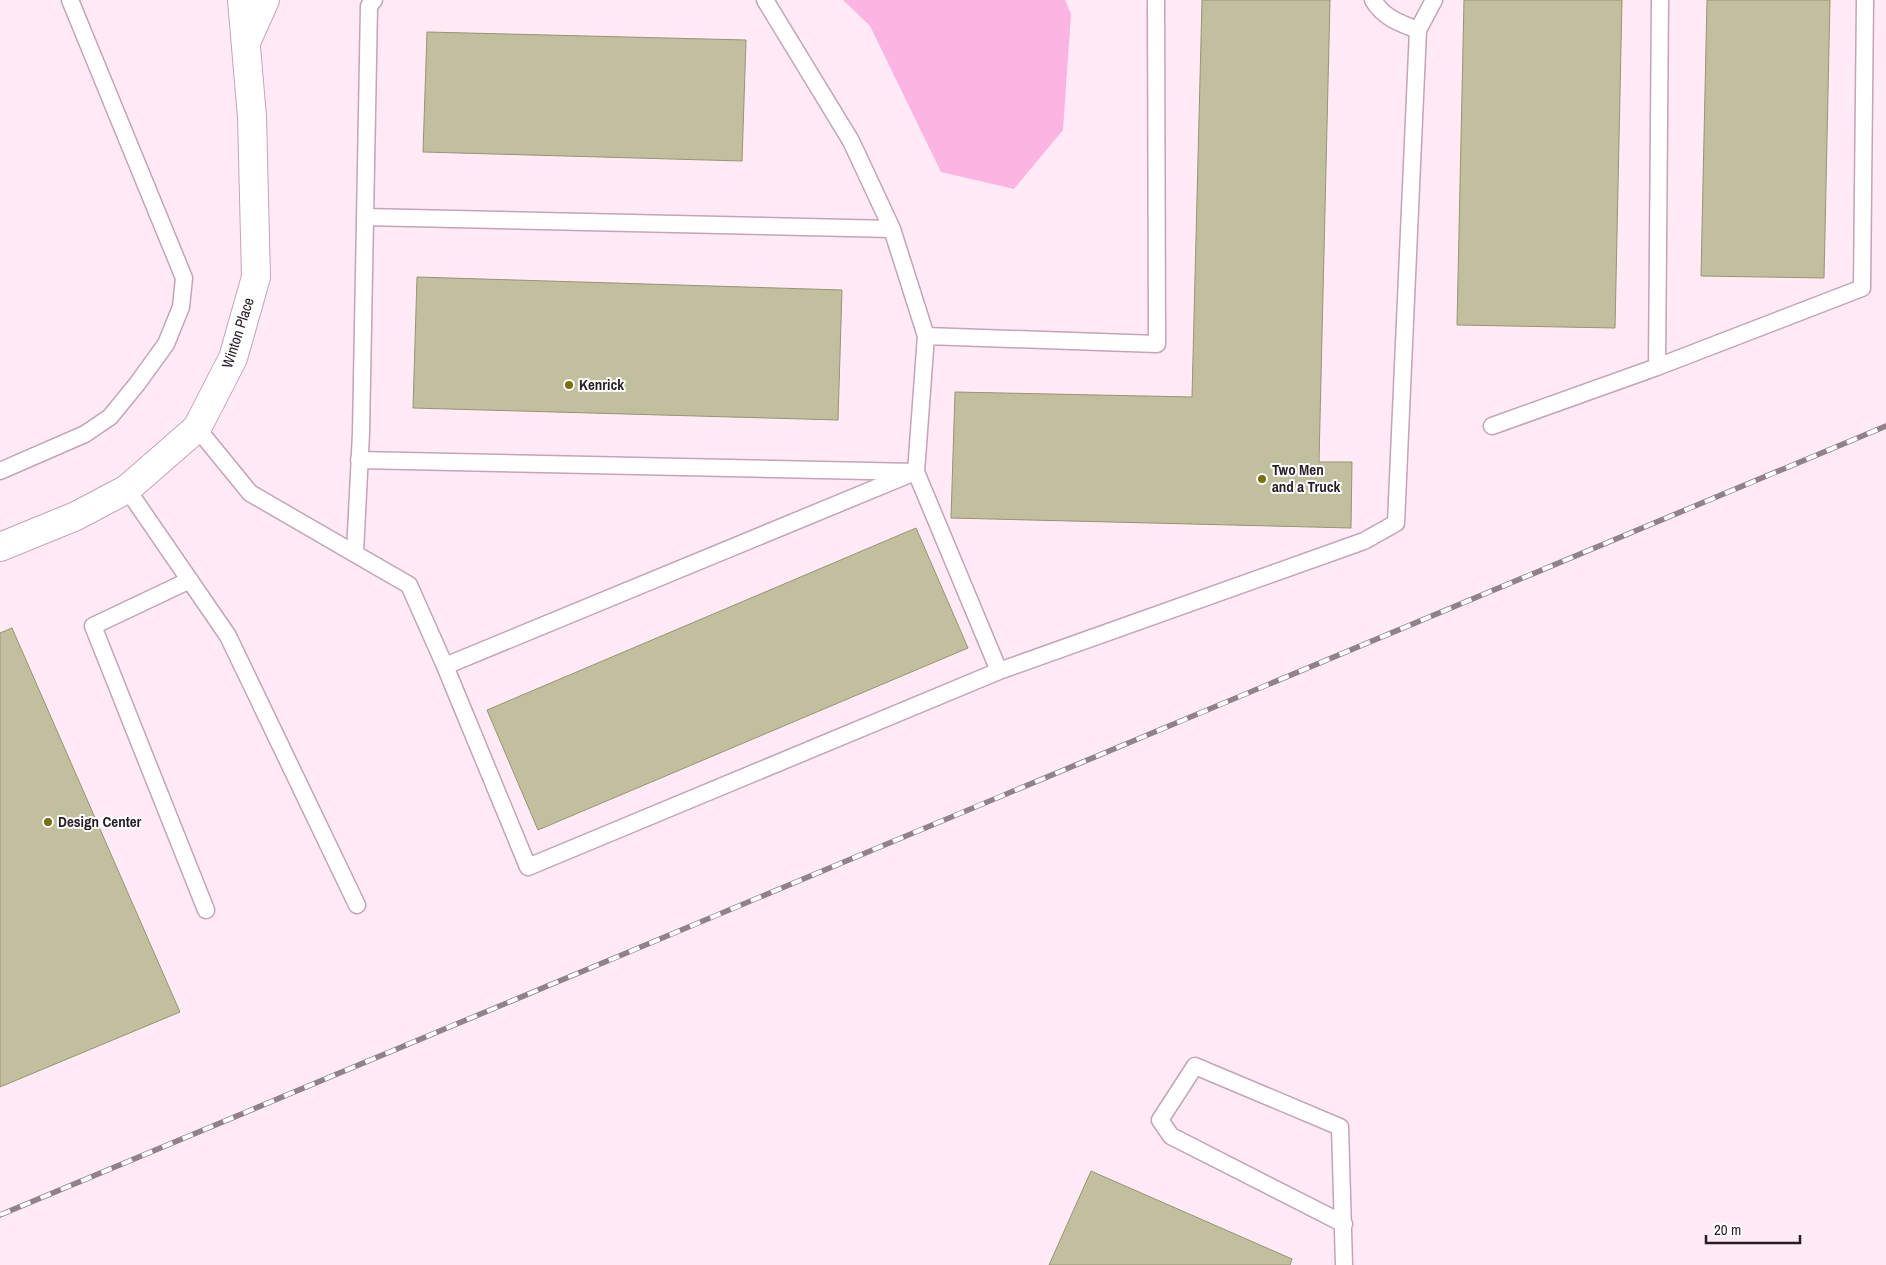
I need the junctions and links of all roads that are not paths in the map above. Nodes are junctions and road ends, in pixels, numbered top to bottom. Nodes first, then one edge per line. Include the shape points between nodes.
1 (70, 0) edge
2 (242, 0) edge
3 (264, 0) edge
4 (374, 0) edge
5 (764, 0) edge
6 (1156, 0) edge
7 (1373, 0) edge
8 (1434, 0) edge
9 (1660, 0) edge
10 (1865, 0) edge
11 (1418, 30) junction
12 (246, 44) junction
13 (365, 217) junction
14 (892, 230) junction
15 (926, 336) junction
16 (1657, 367) junction
17 (1492, 426) dead end
18 (197, 428) junction
19 (359, 460) junction
20 (0, 471) edge
21 (916, 472) junction
22 (126, 489) junction
23 (0, 547) edge
24 (355, 553) junction
25 (190, 580) junction
26 (445, 666) junction
27 (999, 672) junction
28 (357, 905) dead end
29 (206, 910) dead end
30 (1344, 1224) junction
31 (1344, 1265) edge

1 - 20 lane via 184,278 181,306 166,344 110,417 85,434
2 - 12 street, Winton Place
3 - 12 street
4 - 13 lane via 369,6
5 - 14 lane via 851,141
6 - 15 lane via 1157,344
7 - 11 lane via 1379,11 1394,21
8 - 11 lane
9 - 16 lane
10 - 16 lane via 1862,288
11 - 27 lane via 1396,523 1364,542
12 - 18 street, Winton Place via 252,117 256,276 233,358
13 - 14 lane
13 - 19 lane
14 - 15 lane
15 - 21 lane
16 - 17 lane
18 - 22 street, Winton Place
18 - 24 lane via 250,492
19 - 21 lane
19 - 24 lane
21 - 26 lane
21 - 27 lane
22 - 23 street, Winton Place via 76,516
22 - 25 lane
24 - 26 lane via 409,585
25 - 28 lane via 228,636
25 - 29 lane via 94,626
26 - 27 lane via 528,867
30 - 30 lane via 1340,1128 1195,1066 1160,1120 1171,1136
30 - 31 lane

